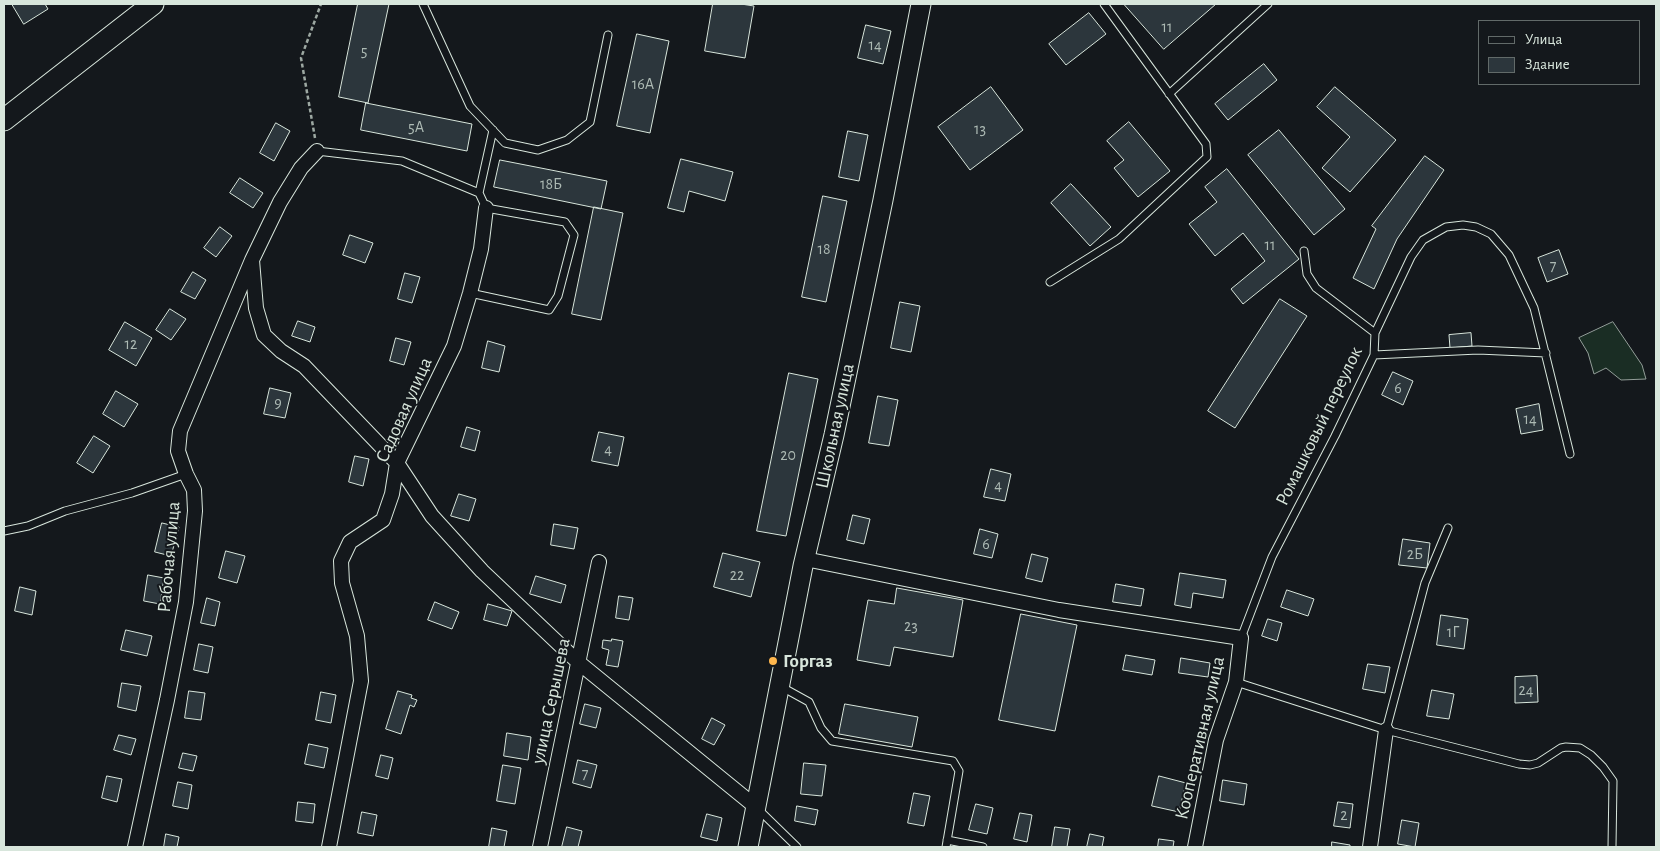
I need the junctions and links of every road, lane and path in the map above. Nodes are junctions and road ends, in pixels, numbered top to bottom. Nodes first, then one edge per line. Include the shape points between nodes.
1 (153, 4) edge
2 (321, 4) edge
3 (423, 4) edge
4 (921, 4) edge
5 (1104, 4) edge
6 (1268, 4) edge
7 (608, 34) dead end
8 (1169, 94) junction
9 (4, 120) edge
10 (493, 130) junction
11 (317, 151) junction
12 (479, 193) junction
13 (486, 208) junction
14 (1304, 251) dead end
15 (252, 260) junction
16 (1050, 282) dead end
17 (470, 293) junction
18 (1375, 333) junction
19 (1546, 353) junction
20 (1374, 356) junction
21 (1570, 454) dead end
22 (397, 463) junction
23 (186, 474) junction
24 (1448, 528) dead end
25 (4, 531) edge
26 (805, 559) junction
27 (599, 562) dead end
28 (1241, 638) junction
29 (578, 662) junction
30 (1236, 682) junction
31 (780, 686) junction
32 (1386, 730) junction
33 (756, 807) junction
34 (947, 844) edge
35 (1612, 846) edge
36 (134, 847) edge
37 (328, 847) edge
38 (540, 847) edge
39 (748, 847) edge
40 (798, 847) edge
41 (983, 847) edge
42 (1195, 847) edge
43 (1370, 847) edge

1 - 9 main road
2 - 11 path via 301,58
3 - 10 lane via 470,106
4 - 26 main road, Школьная улица via 834,435
5 - 8 lane
6 - 8 lane
7 - 10 lane via 590,122 567,140 538,150 505,143
8 - 16 lane via 1206,144 1207,157 1119,239
10 - 12 lane
11 - 12 lane via 402,161
11 - 15 street, Рабочая улица via 300,168
12 - 13 lane
13 - 17 street, Садовая улица via 481,249
13 - 17 lane via 565,222 574,235 558,296 550,310
14 - 18 lane via 1306,274 1316,288
15 - 22 street via 256,308 264,335 304,366
15 - 23 street, Рабочая улица via 180,431 178,451
17 - 22 street, Садовая улица via 454,346
18 - 19 lane, Ромашковый переулок via 1423,240 1446,226 1463,225 1491,234 1509,255 1534,308
18 - 20 lane, Ромашковый переулок
19 - 20 lane via 1478,350
19 - 21 lane, Ромашковый переулок
20 - 28 lane, Ромашковый переулок via 1272,557
22 - 29 street via 432,516 482,571
22 - 37 street, Садовая улица via 392,494 383,520 350,542 341,561 342,584 357,636 361,681
23 - 25 lane
23 - 36 street, Рабочая улица via 194,490 195,511 186,602
24 - 32 lane via 1426,583
26 - 28 street via 1059,610
26 - 31 main road, Школьная улица
27 - 29 street, улица Серышева
28 - 30 street, Кооперативная улица
29 - 33 street
29 - 38 street, улица Серышева
30 - 32 lane
30 - 42 street, Кооперативная улица via 1216,740
31 - 33 main road, Школьная улица
31 - 34 lane via 809,702 821,728 832,740 953,761 959,770
32 - 35 lane via 1519,764 1538,763 1561,748 1580,748 1591,755 1613,781
32 - 43 street
33 - 39 main road, Школьная улица
33 - 40 lane
34 - 41 lane

